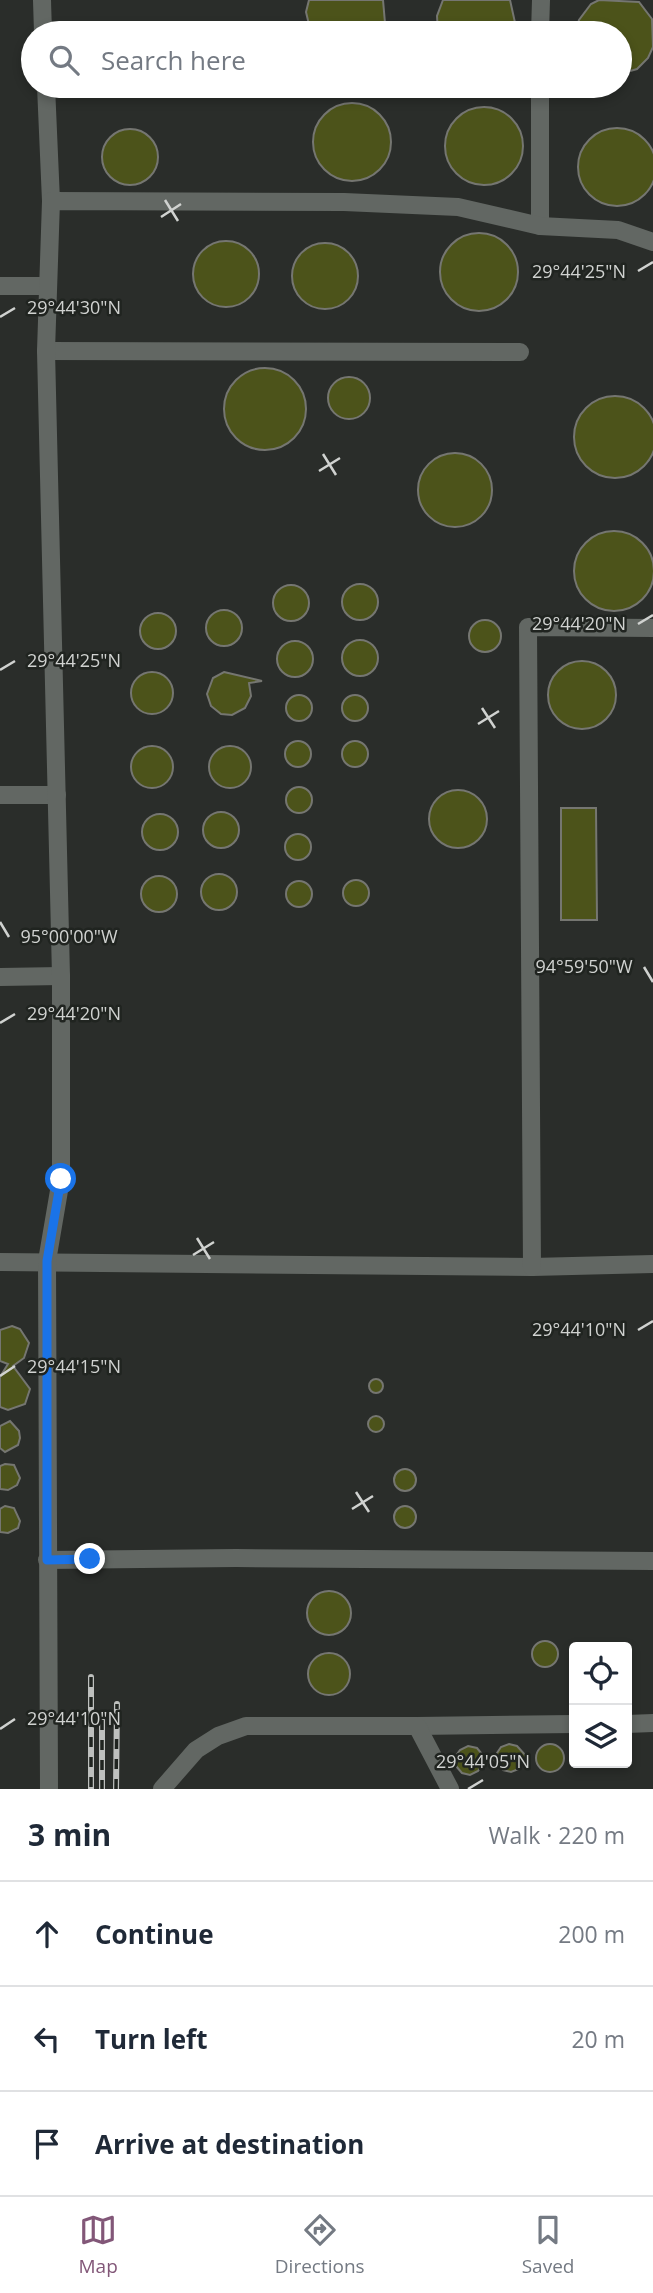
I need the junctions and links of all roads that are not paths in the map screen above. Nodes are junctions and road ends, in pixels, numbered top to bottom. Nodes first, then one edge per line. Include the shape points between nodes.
1 (42, 0) edge
2 (541, 0) edge
3 (43, 21) edge
4 (540, 21) edge
5 (47, 98) edge
6 (540, 98) edge
7 (51, 201) junction
8 (540, 226) junction
9 (653, 242) edge
10 (0, 286) edge
11 (47, 286) junction
12 (46, 351) junction
13 (520, 352) dead end
14 (653, 628) edge
15 (0, 795) edge
16 (57, 795) junction
17 (0, 976) edge
18 (61, 976) junction
19 (47, 1261) junction
20 (0, 1262) edge
21 (653, 1264) edge
22 (532, 1266) junction
23 (47, 1560) junction
24 (653, 1562) edge
25 (653, 1723) edge
26 (569, 1724) edge
27 (632, 1724) edge
28 (417, 1726) junction
29 (49, 1789) edge
30 (162, 1789) edge
31 (450, 1789) edge

1 - 3 lane
2 - 4 lane
5 - 7 lane
6 - 8 lane
7 - 8 lane via 445,206
7 - 11 lane
8 - 9 lane via 618,230
10 - 11 lane
11 - 12 lane
12 - 13 lane
12 - 16 lane
14 - 22 lane via 528,627
15 - 16 lane
16 - 18 lane
17 - 18 lane
18 - 19 lane via 61,1179
19 - 20 lane
19 - 22 lane
19 - 23 lane
21 - 22 lane
23 - 24 lane
23 - 29 lane
25 - 27 lane
26 - 28 lane
28 - 30 lane via 246,1726 196,1750
28 - 31 lane

